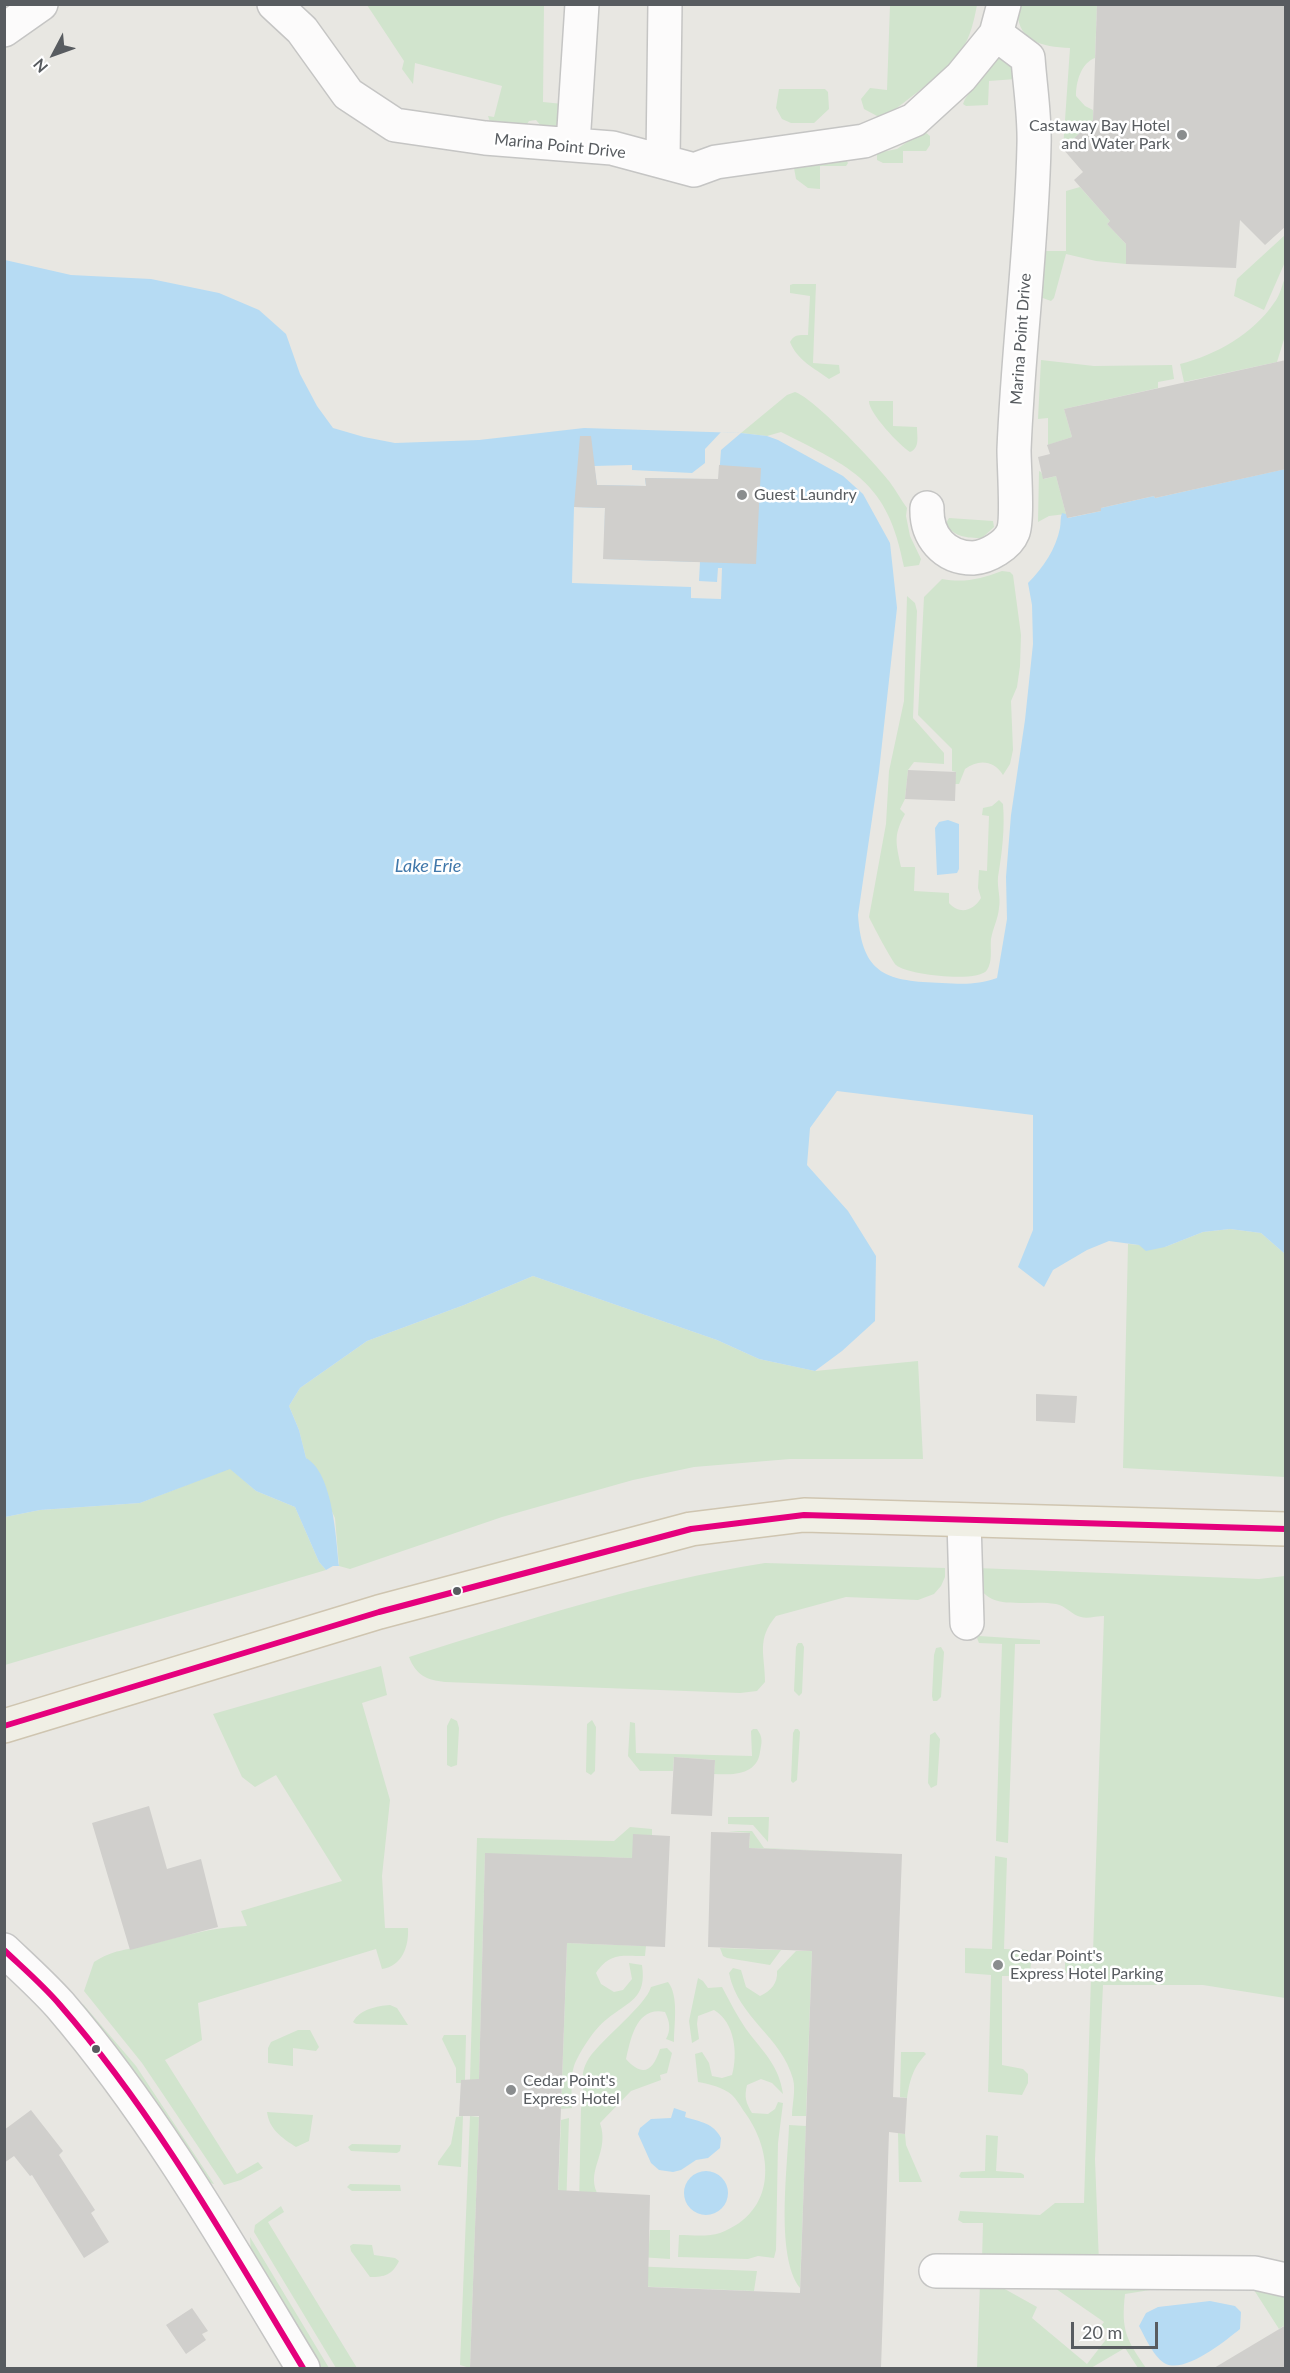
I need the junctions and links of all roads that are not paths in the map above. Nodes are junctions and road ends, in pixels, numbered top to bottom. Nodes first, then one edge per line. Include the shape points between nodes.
1 (41, 4) edge
2 (274, 4) edge
3 (582, 4) edge
4 (665, 4) edge
5 (1000, 19) edge
6 (4, 30) edge
7 (573, 144) junction
8 (663, 160) junction
9 (927, 508) dead end
10 (964, 1521) junction
11 (1286, 1529) edge
12 (967, 1623) dead end
13 (4, 1726) edge
14 (4, 1950) edge
15 (936, 2271) dead end
16 (1286, 2280) edge
17 (303, 2368) edge

1 - 6 street
2 - 7 street, Marina Point Drive via 302,30 348,94 395,125 485,138
3 - 7 street
4 - 8 street
5 - 8 street, Marina Point Drive via 961,77 914,120 864,141 716,162 694,170
5 - 9 street, Marina Point Drive via 1028,58 1034,143 1014,451 1014,530 1005,545 978,558 965,558 938,543 926,523
7 - 8 street, Marina Point Drive
10 - 11 main road
10 - 12 street
10 - 13 main road via 804,1515 691,1530 379,1612
14 - 17 street via 59,2004 143,2111
15 - 16 street via 1255,2272

